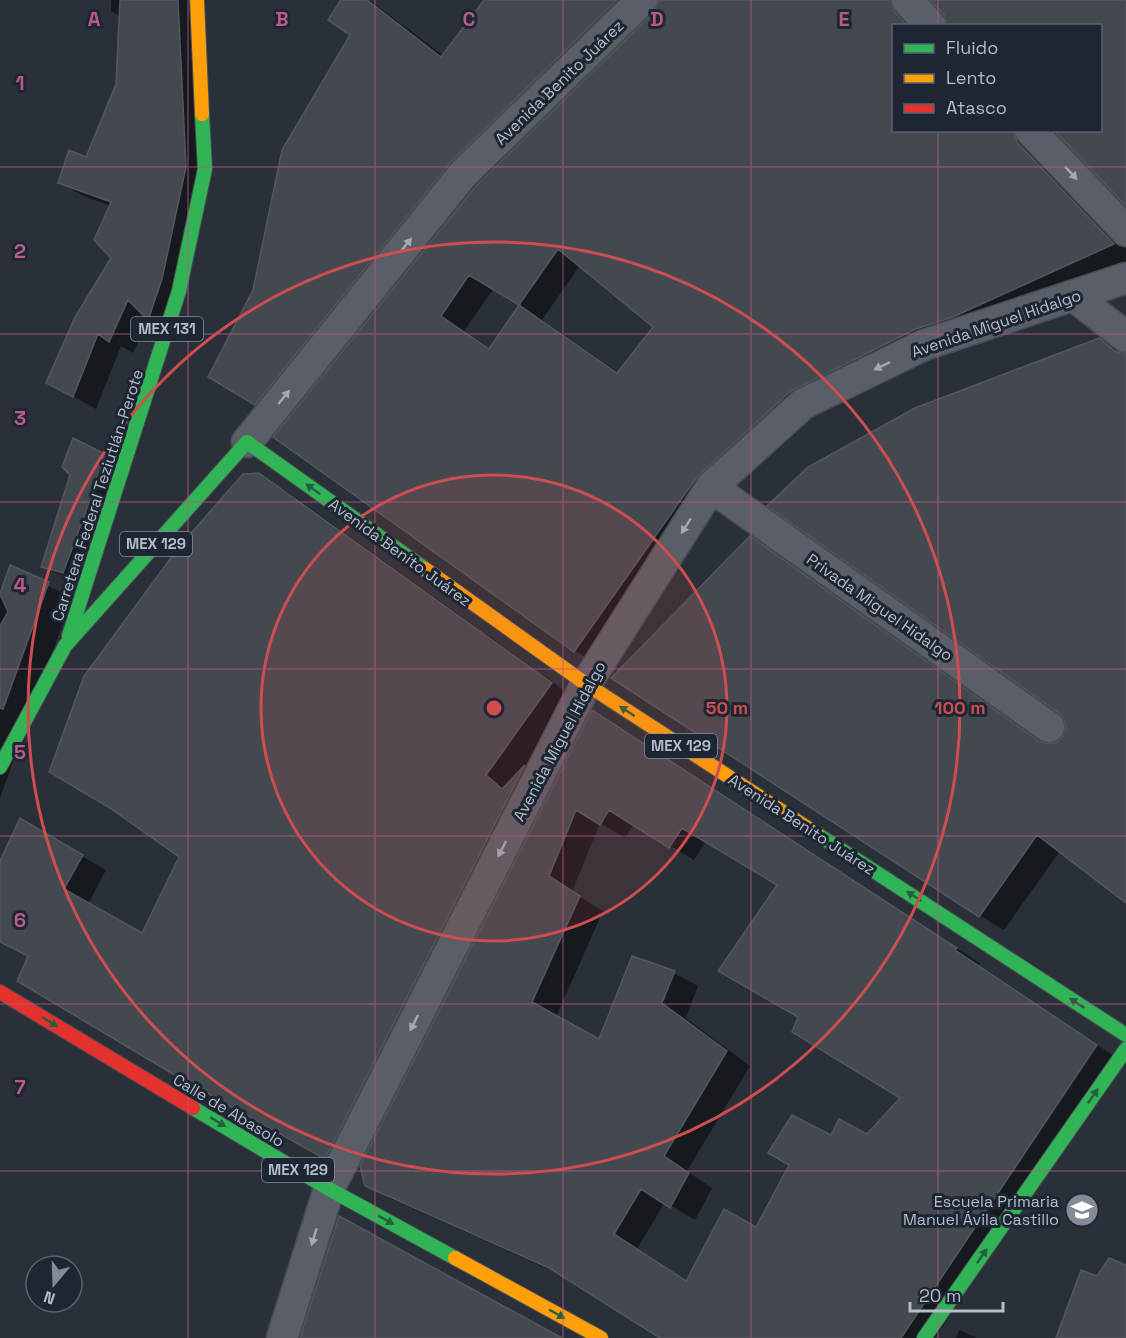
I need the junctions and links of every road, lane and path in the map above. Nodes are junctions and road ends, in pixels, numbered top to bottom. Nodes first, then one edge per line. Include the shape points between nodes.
1 (196, 0) edge
2 (642, 0) edge
3 (907, 0) edge
4 (929, 24) edge
5 (1032, 132) edge
6 (1126, 231) edge
7 (1126, 278) edge
8 (1075, 297) junction
9 (1126, 337) edge
10 (247, 442) junction
11 (711, 487) junction
12 (65, 646) junction
13 (586, 684) junction
14 (1049, 727) dead end
15 (0, 766) edge
16 (0, 993) edge
17 (1126, 1035) edge
18 (1126, 1049) edge
19 (329, 1189) junction
20 (282, 1338) edge
21 (601, 1338) edge
22 (924, 1338) edge

1 - 12 main road, Carretera Federal Teziutlán-Perote / MEX 131 via 205,169 179,291
10 -> 2 street, Avenida Benito Juárez via 463,174
3 - 4 street
5 -> 6 street
7 - 8 street, Avenida Miguel Hidalgo
8 - 9 street
8 -> 11 street, Avenida Miguel Hidalgo via 924,345 803,404
10 - 12 main road, Avenida Benito Juárez / MEX 129
13 -> 10 main road, Avenida Benito Juárez / MEX 129
11 -> 13 street, Avenida Miguel Hidalgo
11 - 14 street, Privada Miguel Hidalgo
12 - 15 main road, Avenida Benito Juárez / MEX 129
17 -> 13 main road, Avenida Benito Juárez / MEX 129
13 -> 19 street, Avenida Miguel Hidalgo
16 -> 19 main road, Calle de Abasolo / MEX 129
22 -> 18 main road
19 -> 20 street, Avenida Miguel Hidalgo
19 -> 21 main road, Calle de Abasolo / MEX 129

